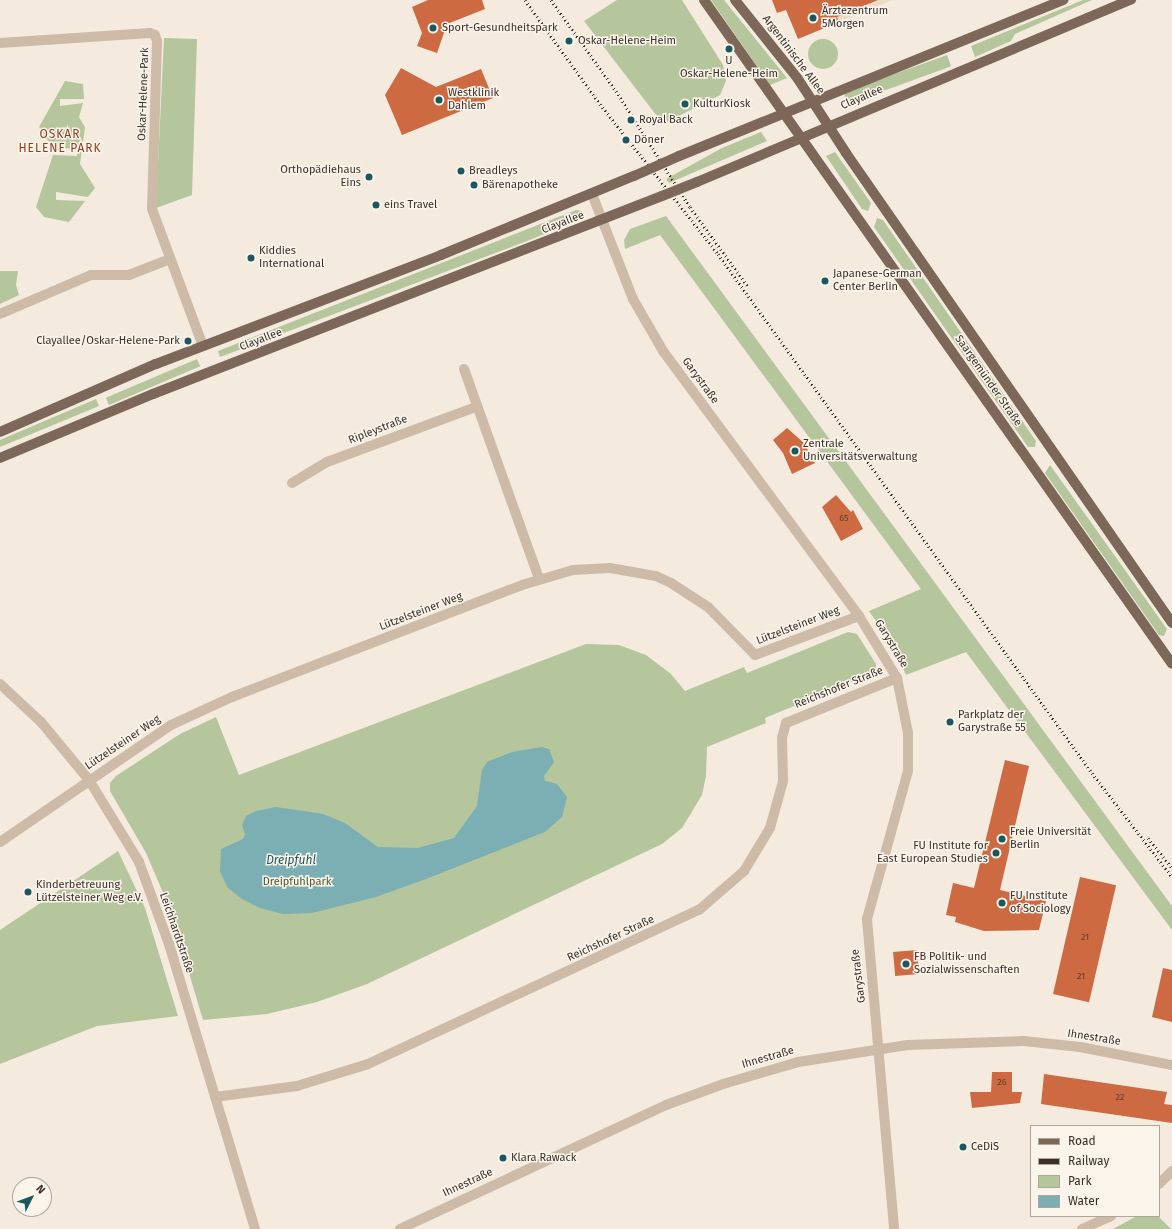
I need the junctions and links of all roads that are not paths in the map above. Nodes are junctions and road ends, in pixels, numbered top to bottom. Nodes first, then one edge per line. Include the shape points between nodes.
1 (704, 0) edge
2 (735, 0) edge
3 (1064, 0) edge
4 (1131, 0) edge
5 (0, 43) edge
6 (813, 102) junction
7 (782, 113) junction
8 (829, 126) junction
9 (802, 138) junction
10 (592, 194) junction
11 (602, 220) junction
12 (170, 259) junction
13 (0, 314) edge
14 (203, 346) junction
15 (464, 369) dead end
16 (476, 407) junction
17 (0, 432) edge
18 (0, 458) edge
19 (292, 483) dead end
20 (539, 579) junction
21 (859, 616) junction
22 (1172, 623) edge
23 (1172, 664) edge
24 (897, 678) junction
25 (0, 684) edge
26 (89, 780) junction
27 (0, 842) edge
28 (881, 1048) junction
29 (1172, 1065) edge
30 (215, 1097) junction
31 (1172, 1171) edge
32 (1160, 1183) edge
33 (1109, 1217) edge
34 (255, 1229) edge
35 (400, 1229) edge
36 (894, 1229) edge
37 (1082, 1229) edge

1 - 7 main road
2 - 6 main road, Argentinische Allee
3 - 6 main road, Clayallee
4 - 8 main road, Clayallee
5 - 12 street, Oskar-Helene-Park via 150,33 155,35 152,209
6 - 7 main road, Clayallee
6 - 8 main road, Argentinische Allee
7 - 9 main road, Saargemünder Straße
7 - 10 main road, Clayallee, bridge
8 - 9 main road, Clayallee
8 - 22 main road, Saargemünder Straße
9 - 11 main road, Clayallee, bridge
9 - 23 main road, Saargemünder Straße
10 - 11 street, Garystraße
10 - 14 main road, Clayallee
11 - 18 main road, Clayallee via 153,394
11 - 21 street, Garystraße via 633,300 663,351
12 - 13 street via 129,275 90,276
12 - 14 street, Oskar-Helene-Park
14 - 17 main road, Clayallee via 97,388
15 - 16 street
16 - 19 street, Ripleystraße via 327,462
16 - 20 street
20 - 21 street, Lützelsteiner Weg via 596,568 656,576 708,607 755,655
20 - 26 street, Lützelsteiner Weg via 215,704 171,725
21 - 24 street, Garystraße
24 - 28 street, Garystraße via 908,728 908,771 867,919
24 - 30 street, Reichshofer Straße via 786,723 782,738 783,781 770,828 739,877 699,910 368,1064 297,1086
25 - 26 street, Leichhardtstraße via 41,722
26 - 27 street, Lützelsteiner Weg
26 - 30 street, Leichhardtstraße via 139,862 169,944
28 - 29 street, Ihnestraße via 951,1041 1024,1041 1080,1047
28 - 35 street, Ihnestraße via 798,1062 666,1105
28 - 36 street, Garystraße
30 - 34 street, Leichhardtstraße
31 - 32 street
33 - 37 street

